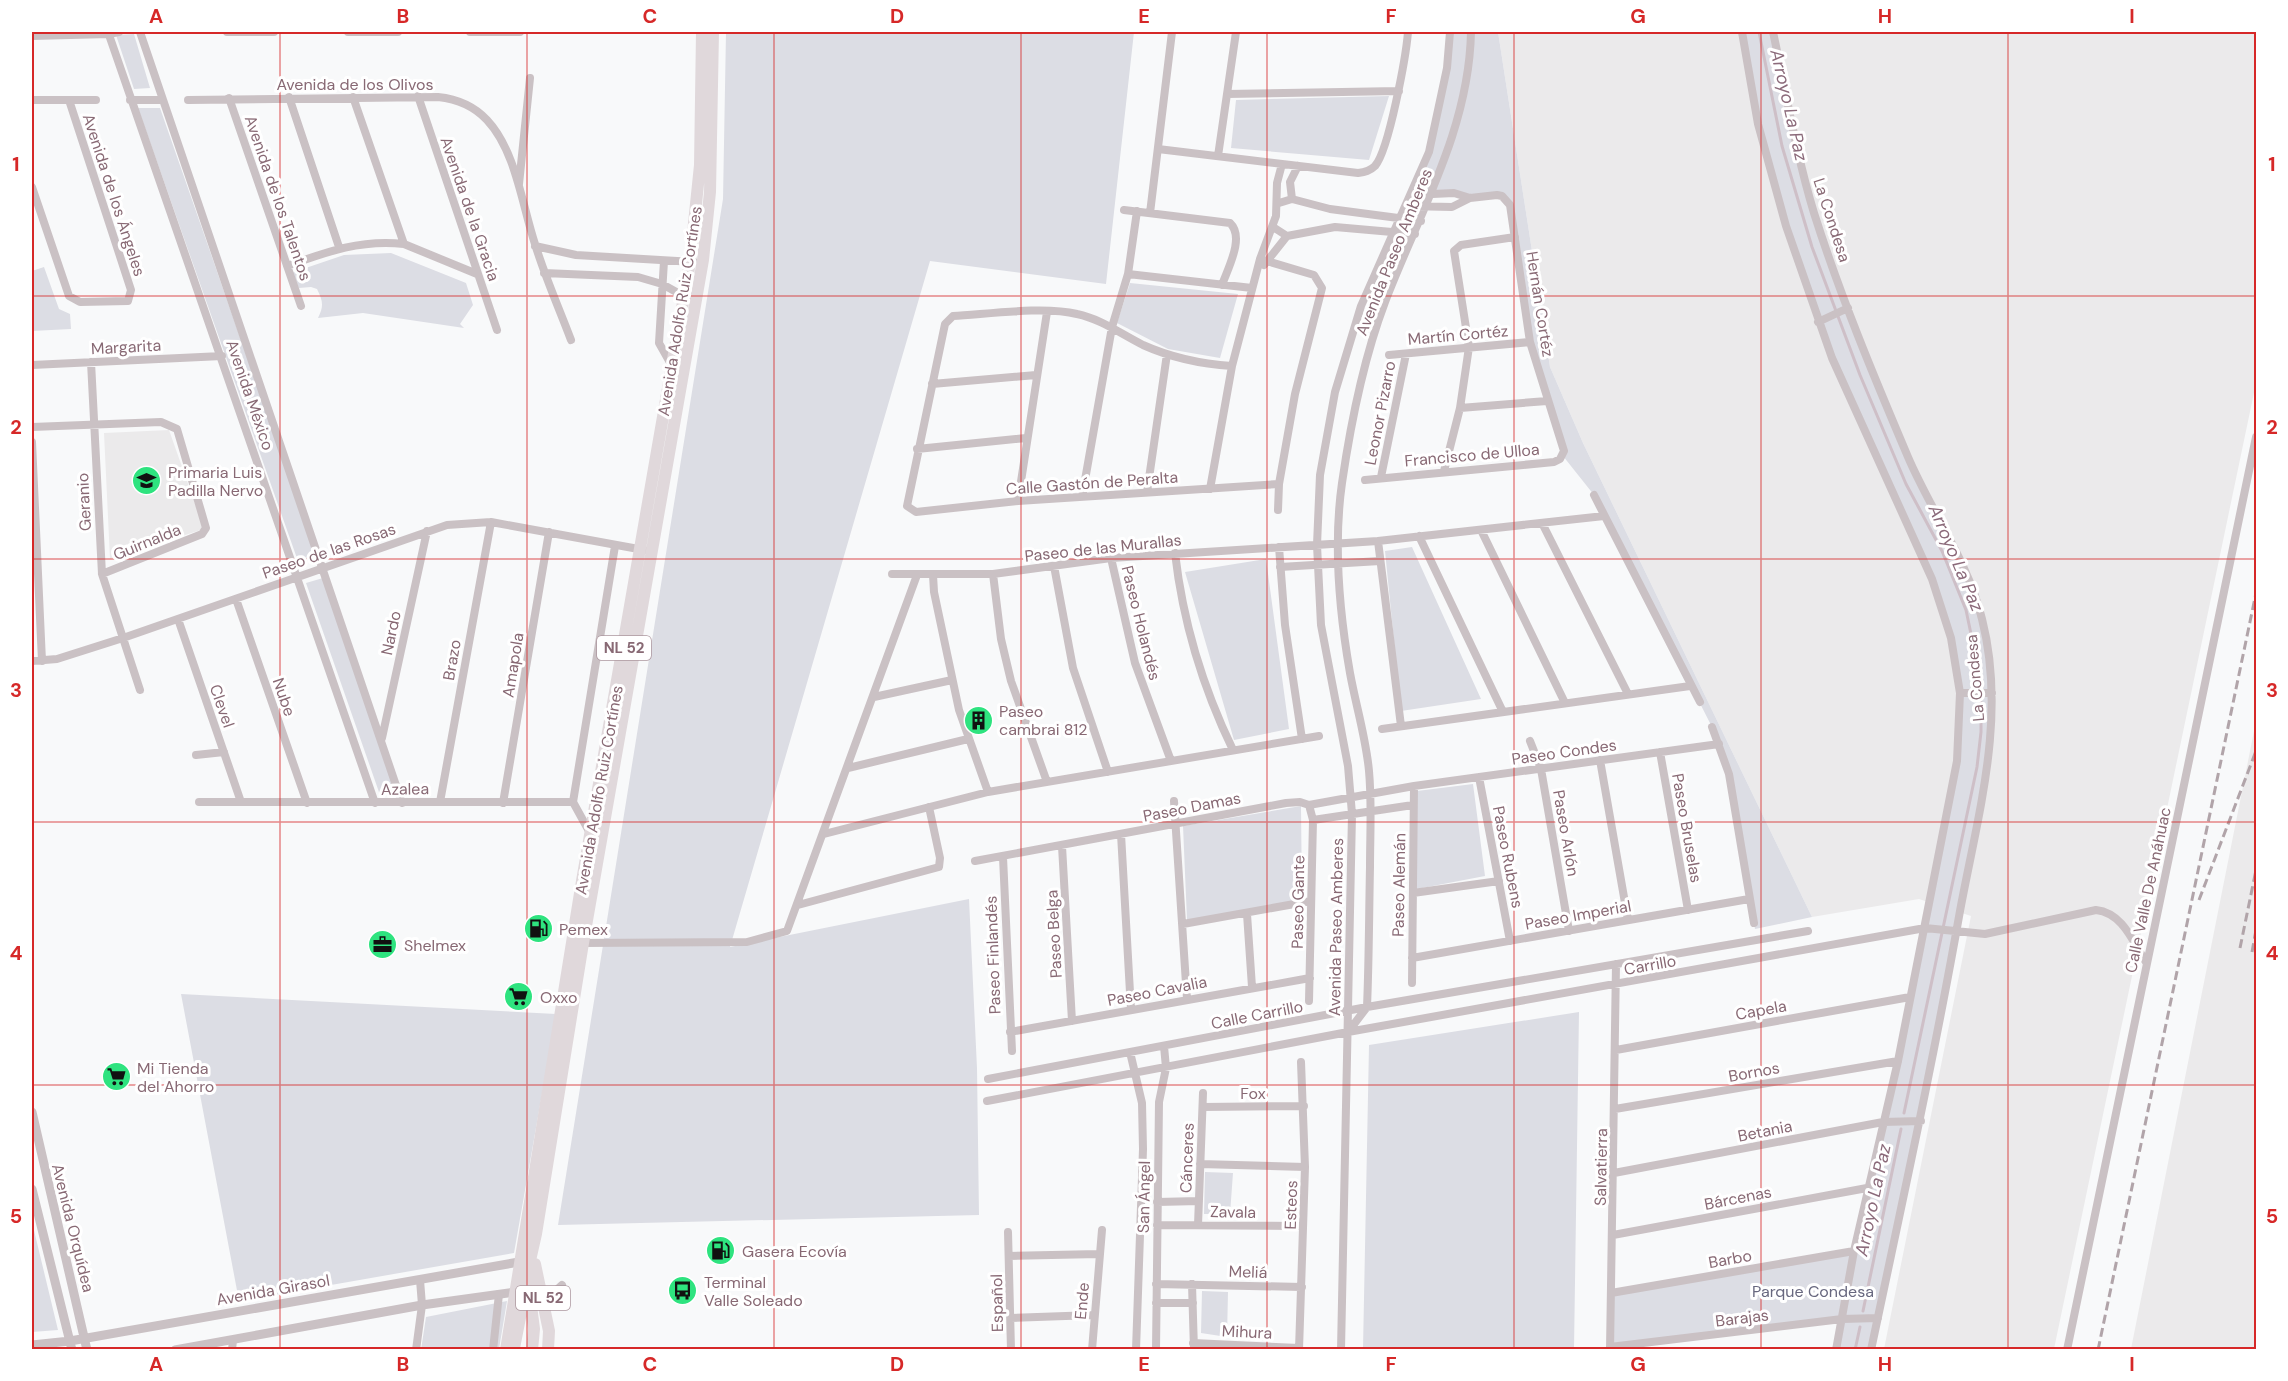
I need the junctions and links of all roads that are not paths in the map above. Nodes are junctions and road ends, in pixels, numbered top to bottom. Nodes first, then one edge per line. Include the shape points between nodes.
1 (120, 32) edge
2 (140, 32) edge
3 (227, 32) edge
4 (274, 32) edge
5 (348, 32) edge
6 (398, 32) edge
7 (470, 32) edge
8 (517, 32) edge
9 (702, 32) edge
10 (713, 32) edge
11 (1172, 32) edge
12 (1236, 32) edge
13 (1408, 32) edge
14 (1450, 32) edge
15 (1471, 32) edge
16 (1742, 32) edge
17 (1773, 32) edge
18 (109, 33) edge
19 (32, 36) edge
20 (530, 78) dead end
21 (1399, 91) junction
22 (1227, 94) junction
23 (418, 96) junction
24 (289, 97) junction
25 (353, 97) junction
26 (229, 98) junction
27 (32, 100) edge
28 (69, 100) junction
29 (96, 100) dead end
30 (130, 100) junction
31 (163, 100) junction
32 (188, 100) dead end
33 (1158, 149) junction
34 (1218, 156) junction
35 (1282, 164) junction
36 (1298, 166) junction
37 (32, 187) edge
38 (519, 188) junction
39 (1433, 194) junction
40 (1411, 195) junction
41 (1470, 198) junction
42 (1292, 199) junction
43 (1279, 204) junction
44 (1406, 206) junction
45 (1428, 206) junction
46 (1125, 210) dead end
47 (1137, 211) junction
48 (1150, 213) junction
49 (1401, 219) junction
50 (1421, 221) junction
51 (1273, 227) junction
52 (1394, 232) junction
53 (1415, 234) junction
54 (1287, 236) junction
55 (1515, 237) junction
56 (404, 244) junction
57 (535, 246) junction
58 (339, 247) junction
59 (1264, 260) junction
60 (664, 261) junction
61 (690, 262) junction
62 (286, 266) junction
63 (544, 273) junction
64 (477, 274) junction
65 (1128, 274) junction
66 (662, 284) junction
67 (1222, 285) junction
68 (1252, 288) junction
69 (692, 294) junction
70 (301, 306) dead end
71 (1845, 310) junction
72 (1047, 312) junction
73 (1821, 320) junction
74 (1112, 327) junction
75 (497, 330) dead end
76 (571, 340) dead end
77 (1530, 342) junction
78 (1469, 347) junction
79 (1167, 354) junction
80 (1406, 354) junction
81 (222, 356) junction
82 (1389, 356) dead end
83 (91, 362) junction
84 (32, 365) edge
85 (1232, 366) junction
86 (673, 367) junction
87 (1036, 375) junction
88 (932, 384) junction
89 (1547, 401) junction
90 (1460, 408) junction
91 (93, 425) junction
92 (32, 427) edge
93 (2256, 437) edge
94 (1026, 438) junction
95 (32, 442) edge
96 (917, 449) junction
97 (1563, 456) joint
98 (1444, 471) junction
99 (1381, 477) junction
100 (1365, 480) dead end
101 (1279, 484) junction
102 (1210, 489) junction
103 (1147, 492) junction
104 (1594, 495) dead end
105 (1082, 496) junction
106 (1018, 501) junction
107 (1278, 510) dead end
108 (1604, 516) junction
109 (490, 522) junction
110 (1542, 523) junction
111 (1481, 530) junction
112 (427, 531) junction
113 (549, 532) junction
114 (1419, 536) junction
115 (1378, 541) junction
116 (1338, 543) junction
117 (1317, 545) junction
118 (615, 546) junction
119 (1279, 547) junction
120 (647, 551) junction
121 (1174, 553) junction
122 (1111, 558) junction
123 (1380, 561) junction
124 (1338, 563) junction
125 (1317, 565) junction
126 (1054, 566) junction
127 (322, 567) junction
128 (1280, 567) junction
129 (892, 573) dead end
130 (102, 574) junction
131 (993, 574) junction
132 (917, 575) junction
133 (933, 575) junction
134 (298, 576) junction
135 (236, 599) junction
136 (178, 619) junction
137 (123, 638) junction
138 (32, 661) edge
139 (42, 661) junction
140 (952, 680) junction
141 (1690, 686) junction
142 (140, 690) dead end
143 (1963, 693) junction
144 (1990, 693) junction
145 (1628, 694) junction
146 (874, 697) junction
147 (1700, 702) dead end
148 (1565, 703) junction
149 (1503, 712) junction
150 (1401, 726) junction
151 (1712, 727) dead end
152 (1382, 729) dead end
153 (1319, 736) dead end
154 (968, 739) junction
155 (1302, 739) junction
156 (381, 740) junction
157 (1530, 741) dead end
158 (1719, 744) junction
159 (1233, 750) junction
160 (224, 752) junction
161 (1660, 752) junction
162 (196, 755) dead end
163 (1600, 760) junction
164 (1171, 761) junction
165 (848, 768) junction
166 (1541, 769) junction
167 (1108, 772) junction
168 (1479, 777) junction
169 (1047, 782) junction
170 (1414, 786) junction
171 (988, 792) junction
172 (1371, 794) junction
173 (1352, 797) junction
174 (1174, 801) dead end
175 (199, 802) dead end
176 (241, 802) junction
177 (440, 802) junction
178 (573, 802) junction
179 (307, 803) junction
180 (375, 803) junction
181 (402, 803) junction
182 (503, 803) junction
183 (1309, 805) junction
184 (1413, 805) junction
185 (929, 807) junction
186 (1371, 811) junction
187 (1352, 814) junction
188 (1313, 820) junction
189 (1176, 823) junction
190 (824, 834) junction
191 (1121, 834) junction
192 (591, 836) junction
193 (1062, 846) junction
194 (1003, 857) junction
195 (975, 861) dead end
196 (1499, 881) junction
197 (1413, 894) junction
198 (1749, 899) junction
199 (1311, 902) junction
200 (798, 905) junction
201 (1688, 910) junction
202 (1247, 914) junction
203 (1628, 920) junction
204 (1754, 923) dead end
205 (1183, 924) junction
206 (1928, 928) junction
207 (1569, 931) junction
208 (1808, 931) dead end
209 (1954, 931) junction
210 (1510, 941) junction
211 (578, 943) junction
212 (1412, 958) junction
213 (2146, 962) junction
214 (1616, 964) junction
215 (1310, 978) junction
216 (1412, 983) dead end
217 (1618, 985) junction
218 (1252, 987) junction
219 (1910, 997) junction
220 (1187, 999) junction
221 (1310, 1001) dead end
222 (1367, 1007) junction
223 (1131, 1010) junction
224 (1347, 1011) junction
225 (1072, 1021) junction
226 (1010, 1032) junction
227 (1348, 1032) junction
228 (1164, 1046) junction
229 (1616, 1050) junction
230 (1012, 1052) dead end
231 (1130, 1052) junction
232 (1898, 1060) junction
233 (1301, 1062) dead end
234 (1166, 1068) junction
235 (1134, 1073) junction
236 (988, 1079) dead end
237 (1203, 1093) dead end
238 (987, 1101) dead end
239 (1304, 1106) junction
240 (1203, 1107) junction
241 (1615, 1109) junction
242 (32, 1112) edge
243 (1921, 1120) junction
244 (1883, 1122) junction
245 (35, 1147) edge
246 (1143, 1149) junction
247 (1159, 1149) junction
248 (1200, 1164) junction
249 (1305, 1167) junction
250 (1614, 1173) junction
251 (1867, 1188) junction
252 (32, 1189) edge
253 (1199, 1201) junction
254 (1157, 1202) junction
255 (1157, 1225) junction
256 (1198, 1225) junction
257 (1303, 1226) junction
258 (1102, 1230) dead end
259 (1008, 1232) dead end
260 (1613, 1235) junction
261 (1854, 1251) junction
262 (1100, 1254) junction
263 (1010, 1256) junction
264 (527, 1264) junction
265 (420, 1280) junction
266 (1156, 1284) junction
267 (1192, 1284) junction
268 (562, 1286) dead end
269 (1302, 1287) junction
270 (541, 1288) junction
271 (522, 1291) junction
272 (1611, 1293) junction
273 (499, 1294) junction
274 (1156, 1303) junction
275 (1192, 1303) junction
276 (422, 1305) junction
277 (1094, 1315) junction
278 (1011, 1318) junction
279 (1878, 1318) junction
280 (1842, 1319) junction
281 (547, 1322) junction
282 (85, 1338) junction
283 (32, 1345) edge
284 (71, 1345) edge
285 (232, 1345) edge
286 (1193, 1346) edge
287 (1610, 1348) edge
288 (1299, 1349) edge
289 (87, 1350) edge
290 (175, 1350) edge
291 (416, 1350) edge
292 (493, 1350) edge
293 (510, 1350) edge
294 (532, 1350) edge
295 (548, 1350) edge
296 (1011, 1350) edge
297 (1092, 1350) edge
298 (1136, 1350) edge
299 (1156, 1350) edge
300 (1341, 1350) edge
301 (1836, 1350) edge
302 (1871, 1350) edge
303 (2067, 1350) edge

1 - 18 street
2 - 31 street, Avenida México
3 - 4 street
5 - 6 street
7 - 8 street
9 - 61 main road, Avenida Adolfo Ruiz Cortínes / NL 52 via 700,165
10 - 69 main road via 709,220
11 - 33 street
12 - 22 street
13 - 21 street
14 - 40 street, Avenida Paseo Amberes via 1438,119
15 - 39 street, Avenida Paseo Amberes via 1460,111
16 - 73 street, La Condesa via 1758,124 1777,198
17 - 71 street, La Condesa via 1800,163
18 - 19 street
18 - 30 street, Avenida México
20 - 38 street
21 - 22 street
21 - 36 street via 1375,167 1364,172
22 - 34 street
23 - 25 street, Avenida de los Olivos
23 - 38 street, Avenida de los Olivos via 454,99 474,108 500,141
23 - 64 street, Avenida de la Gracia
24 - 25 street, Avenida de los Olivos
24 - 26 street, Avenida de los Olivos
24 - 58 street
25 - 56 street
26 - 32 street, Avenida de los Olivos
26 - 62 street, Avenida de los Talentos
27 - 28 street
28 - 29 street
28 - 37 street, Avenida de los Ángeles via 131,290 130,299 80,302 69,296
30 - 31 street
30 - 81 street, Avenida México
31 - 127 street, Avenida México
33 - 34 street
33 - 48 street
34 - 35 street
35 - 36 street
35 - 43 street via 1277,183
36 - 42 street via 1290,182
38 - 57 street, Avenida de los Olivos
39 - 40 street
39 - 41 street via 1454,193
39 - 45 street, Avenida Paseo Amberes
40 - 44 street, Avenida Paseo Amberes
41 - 45 street via 1457,206
41 - 55 street, Hernán Cortéz via 1502,196 1510,205
42 - 43 street
42 - 49 street
43 - 51 street
44 - 45 street
44 - 49 street, Avenida Paseo Amberes
45 - 50 street, Avenida Paseo Amberes
46 - 47 street
47 - 48 street
47 - 65 street
48 - 67 street via 1225,221 1235,227 1237,237
49 - 50 street
49 - 52 street, Avenida Paseo Amberes
50 - 53 street, Avenida Paseo Amberes
51 - 54 street
51 - 59 street
52 - 53 street
52 - 54 street via 1335,227
52 - 117 street, Avenida Paseo Amberes via 1361,306 1335,392 1320,475
53 - 116 street, Avenida Paseo Amberes via 1385,303 1360,381 1342,485
54 - 59 street
55 - 77 street, Hernán Cortéz
55 - 78 street via 1455,248
56 - 58 street
56 - 64 street
57 - 60 street via 576,255
57 - 63 street, Avenida de los Olivos
58 - 62 street
59 - 68 street
59 - 101 street via 1314,275 1322,288 1295,394
60 - 61 street
60 - 66 street
61 - 69 main road, Avenida Adolfo Ruiz Cortínes / NL 52
62 - 70 street, Avenida de los Talentos
63 - 66 street via 626,275
63 - 76 street, Avenida de los Olivos
64 - 75 street, Avenida de la Gracia
65 - 67 street
65 - 74 street
66 - 69 street
66 - 86 street via 660,343
67 - 68 street
68 - 85 street
69 - 86 main road, Avenida Adolfo Ruiz Cortínes / NL 52
69 - 120 main road via 689,346
71 - 73 street
71 - 144 street, La Condesa via 1909,460 1973,588 1989,654
72 - 74 street via 1076,313
72 - 87 street
72 - 88 street via 952,316 945,324
73 - 143 street, La Condesa via 1857,417 1932,579
74 - 79 street
74 - 105 street
77 - 78 street, Martín Cortéz
77 - 89 street, Hernán Cortéz
78 - 80 street, Martín Cortéz
78 - 90 street
79 - 85 street
79 - 103 street
80 - 82 street, Martín Cortéz
80 - 99 street, Leonor Pizarro
81 - 83 street, Margarita
81 - 134 street, Avenida México
83 - 84 street, Margarita
83 - 91 street, Geranio
85 - 102 street
86 - 120 main road, Avenida Adolfo Ruiz Cortínes / NL 52
87 - 88 street
87 - 94 street
88 - 96 street
89 - 90 street
89 - 97 street, Hernán Cortéz via 1562,440
90 - 98 street
91 - 92 street
91 - 130 street, Geranio
91 - 130 street, Guirnalda via 161,422 177,429 206,528 202,534
93 - 213 street, Calle Valle De Anáhuac
94 - 96 street
94 - 106 street
95 - 139 street
96 - 106 street, Calle Gastón de Peralta via 906,502 916,513
97 - 98 street, Francisco de Ulloa via 1554,462
98 - 99 street, Francisco de Ulloa
99 - 100 street, Francisco de Ulloa
101 - 102 street, Calle Gastón de Peralta
101 - 107 street
102 - 103 street, Calle Gastón de Peralta
103 - 105 street, Calle Gastón de Peralta
104 - 108 street
105 - 106 street, Calle Gastón de Peralta
108 - 110 street, Paseo de las Murallas
108 - 141 street
109 - 112 street, Paseo de las Rosas via 467,522
109 - 113 street, Paseo de las Rosas
109 - 177 street, Brazo
110 - 111 street, Paseo de las Murallas
110 - 145 street
111 - 114 street, Paseo de las Murallas
111 - 148 street
112 - 127 street, Paseo de las Rosas
112 - 156 street, Nardo
113 - 118 street, Paseo de las Rosas
113 - 182 street, Amapola
114 - 115 street, Paseo de las Murallas
114 - 149 street
115 - 116 street, Paseo de las Murallas
115 - 123 street
116 - 117 street, Paseo de las Murallas
116 - 124 street, Avenida Paseo Amberes
117 - 119 street, Paseo de las Murallas
117 - 125 street, Avenida Paseo Amberes
118 - 120 street, Paseo de las Rosas
118 - 178 street
119 - 121 street, Paseo de las Murallas
119 - 128 street
120 - 192 main road, Avenida Adolfo Ruiz Cortínes / NL 52
120 - 211 main road
121 - 122 street, Paseo de las Murallas
121 - 159 street via 1194,654
122 - 126 street, Paseo de las Murallas
122 - 164 street, Paseo Holandés via 1135,663
123 - 124 street
123 - 150 street
124 - 125 street
124 - 172 street, Avenida Paseo Amberes via 1345,644
125 - 128 street
125 - 173 street, Avenida Paseo Amberes via 1324,648
126 - 131 street, Paseo de las Murallas
126 - 167 street via 1073,668
127 - 134 street, Paseo de las Rosas
127 - 156 street, Avenida México
128 - 155 street
129 - 132 street, Paseo de las Murallas
130 - 137 street, Geranio
131 - 133 street, Paseo de las Murallas
131 - 169 street via 1011,681
132 - 133 street, Paseo de las Murallas
132 - 146 street
133 - 140 street
134 - 135 street, Paseo de las Rosas
134 - 180 street, Avenida México
135 - 136 street, Paseo de las Rosas
135 - 179 street, Nube
136 - 137 street, Paseo de las Rosas
136 - 160 street, Clevel
137 - 139 street, Paseo de las Rosas
137 - 142 street, Geranio
138 - 139 street, Paseo de las Rosas
140 - 146 street
140 - 154 street
141 - 145 street
141 - 147 street
143 - 144 street
143 - 206 street, La Condesa via 1957,761
144 - 209 street, La Condesa via 1990,750
145 - 148 street
146 - 165 street
148 - 149 street
149 - 150 street
150 - 152 street
151 - 158 street
153 - 155 street
154 - 165 street
154 - 171 street
155 - 159 street
156 - 181 street, Avenida México
157 - 166 street, Paseo Arlón
158 - 161 street, Paseo Condes
158 - 198 street via 1729,774
159 - 164 street
160 - 162 street
160 - 176 street, Clevel
161 - 163 street, Paseo Condes
161 - 201 street, Paseo Bruselas
163 - 166 street, Paseo Condes
163 - 203 street
164 - 167 street
165 - 190 street
166 - 168 street, Paseo Condes
166 - 207 street, Paseo Arlón
167 - 169 street
168 - 170 street, Paseo Condes
168 - 196 street, Paseo Rubens
169 - 171 street
170 - 172 street, Paseo Damas
170 - 184 street, Paseo Alemán
171 - 185 street
172 - 173 street, Paseo Damas
172 - 186 street, Avenida Paseo Amberes
173 - 183 street, Paseo Damas
173 - 187 street, Avenida Paseo Amberes
174 - 189 street
175 - 176 street, Azalea
176 - 179 street, Azalea
177 - 181 street, Azalea
177 - 182 street, Azalea
178 - 182 street, Azalea
178 - 192 street
179 - 180 street, Azalea
180 - 181 street, Azalea
183 - 188 street, Paseo Gante
183 - 189 street, Paseo Damas via 1286,803
184 - 186 street
184 - 197 street, Paseo Alemán
185 - 190 street
185 - 200 street via 939,867
186 - 187 street
186 - 222 street, Avenida Paseo Amberes
187 - 188 street
187 - 224 street, Avenida Paseo Amberes
188 - 199 street, Paseo Gante
189 - 191 street, Paseo Damas
189 - 205 street
190 - 200 street
191 - 193 street, Paseo Damas
191 - 223 street
192 - 211 main road, Avenida Adolfo Ruiz Cortínes / NL 52
193 - 194 street, Paseo Damas
193 - 225 street, Paseo Belga
194 - 195 street, Paseo Damas
194 - 226 street, Paseo Finlandés
196 - 197 street
196 - 210 street, Paseo Rubens
197 - 212 street, Paseo Alemán
198 - 201 street, Paseo Imperial
198 - 204 street
199 - 202 street
199 - 215 street, Paseo Gante
200 - 211 street via 787,931 747,942
201 - 203 street, Paseo Imperial
202 - 205 street
202 - 218 street
203 - 207 street, Paseo Imperial
205 - 220 street
206 - 209 street, Carrillo
206 - 217 street, Carrillo
206 - 219 street, La Condesa
207 - 210 street, Paseo Imperial
208 - 214 street, Calle Carrillo
209 - 213 street, Carrillo via 1985,934 2105,911 2121,922
209 - 243 street, La Condesa
210 - 212 street, Paseo Imperial
211 - 264 main road via 536,1234
211 - 264 main road, Avenida Adolfo Ruiz Cortínes / NL 52 via 523,1245
212 - 216 street, Paseo Alemán
213 - 303 street, Calle Valle De Anáhuac
214 - 217 street
214 - 222 street, Calle Carrillo
215 - 218 street, Paseo Cavalia
215 - 221 street, Paseo Gante
217 - 227 street, Carrillo
217 - 229 street, Salvatierra
218 - 220 street, Paseo Cavalia
219 - 229 street, Capela
219 - 232 street, La Condesa
220 - 223 street, Paseo Cavalia
222 - 224 street, Calle Carrillo
222 - 227 street, Avenida Paseo Amberes
223 - 225 street, Paseo Cavalia
224 - 227 street, Avenida Paseo Amberes
224 - 228 street, Calle Carrillo
225 - 226 street, Paseo Cavalia
226 - 230 street, Paseo Finlandés
227 - 234 street, Calle Carrillo
227 - 300 street
228 - 231 street, Calle Carrillo
228 - 234 street, San Ángel
229 - 241 street, Salvatierra
231 - 235 street, San Ángel
231 - 236 street, Calle Carrillo
232 - 241 street, Bornos
232 - 244 street, La Condesa
233 - 239 street, Esteos
234 - 235 street, Calle Carrillo
234 - 247 street, San Ángel via 1159,1102
235 - 238 street, Calle Carrillo
235 - 246 street, San Ángel via 1142,1103
237 - 240 street, Cánceres
239 - 240 street, Fox
239 - 249 street, Esteos
240 - 248 street, Cánceres
241 - 250 street, Salvatierra
242 - 245 street, Avenida Orquídea
243 - 244 street, Betania
243 - 279 street, La Condesa
244 - 250 street, Betania
244 - 251 street, La Condesa
245 - 282 street, Avenida Orquídea
246 - 247 street
246 - 298 street, San Ángel
247 - 254 street, San Ángel
248 - 249 street
248 - 253 street, Cánceres
249 - 257 street, Esteos
250 - 260 street, Salvatierra
251 - 260 street, Bárcenas
251 - 261 street, La Condesa
252 - 284 street, Avenida Orquídea
253 - 254 street
253 - 256 street, Cánceres
254 - 255 street, San Ángel
255 - 256 street, Zavala
255 - 266 street, San Ángel
256 - 257 street, Zavala
257 - 269 street, Esteos
258 - 262 street, Ende
259 - 263 street, Español
260 - 272 street, Salvatierra
261 - 272 street, Barbo
261 - 280 street, La Condesa
262 - 263 street
262 - 277 street, Ende
263 - 278 street, Español
264 - 265 street, Avenida Girasol
264 - 270 main road, Avenida Adolfo Ruiz Cortínes / NL 52
264 - 271 main road, Avenida Adolfo Ruiz Cortínes / NL 52
265 - 276 street
265 - 282 street, Avenida Girasol
266 - 267 street, Meliá
266 - 274 street, San Ángel
267 - 269 street, Meliá
267 - 275 street
268 - 281 street via 551,1295
269 - 288 street, Esteos
270 - 271 street
270 - 281 main road, Avenida Adolfo Ruiz Cortínes / NL 52
271 - 273 street
271 - 293 main road, Avenida Adolfo Ruiz Cortínes / NL 52
271 - 294 main road via 534,1329
272 - 287 street, Salvatierra
273 - 276 street
273 - 292 street
274 - 275 street
274 - 299 street, San Ángel
275 - 286 street
276 - 285 street
276 - 291 street
277 - 278 street
277 - 297 street, Ende
278 - 296 street, Español
279 - 280 street, Barajas
279 - 302 street, La Condesa
280 - 287 street, Barajas
280 - 301 street, La Condesa
281 - 295 main road, Avenida Adolfo Ruiz Cortínes / NL 52
282 - 284 street, Avenida Girasol
282 - 289 street, Avenida Orquídea
283 - 284 street, Avenida Girasol
285 - 290 street
286 - 288 street, Mihura

